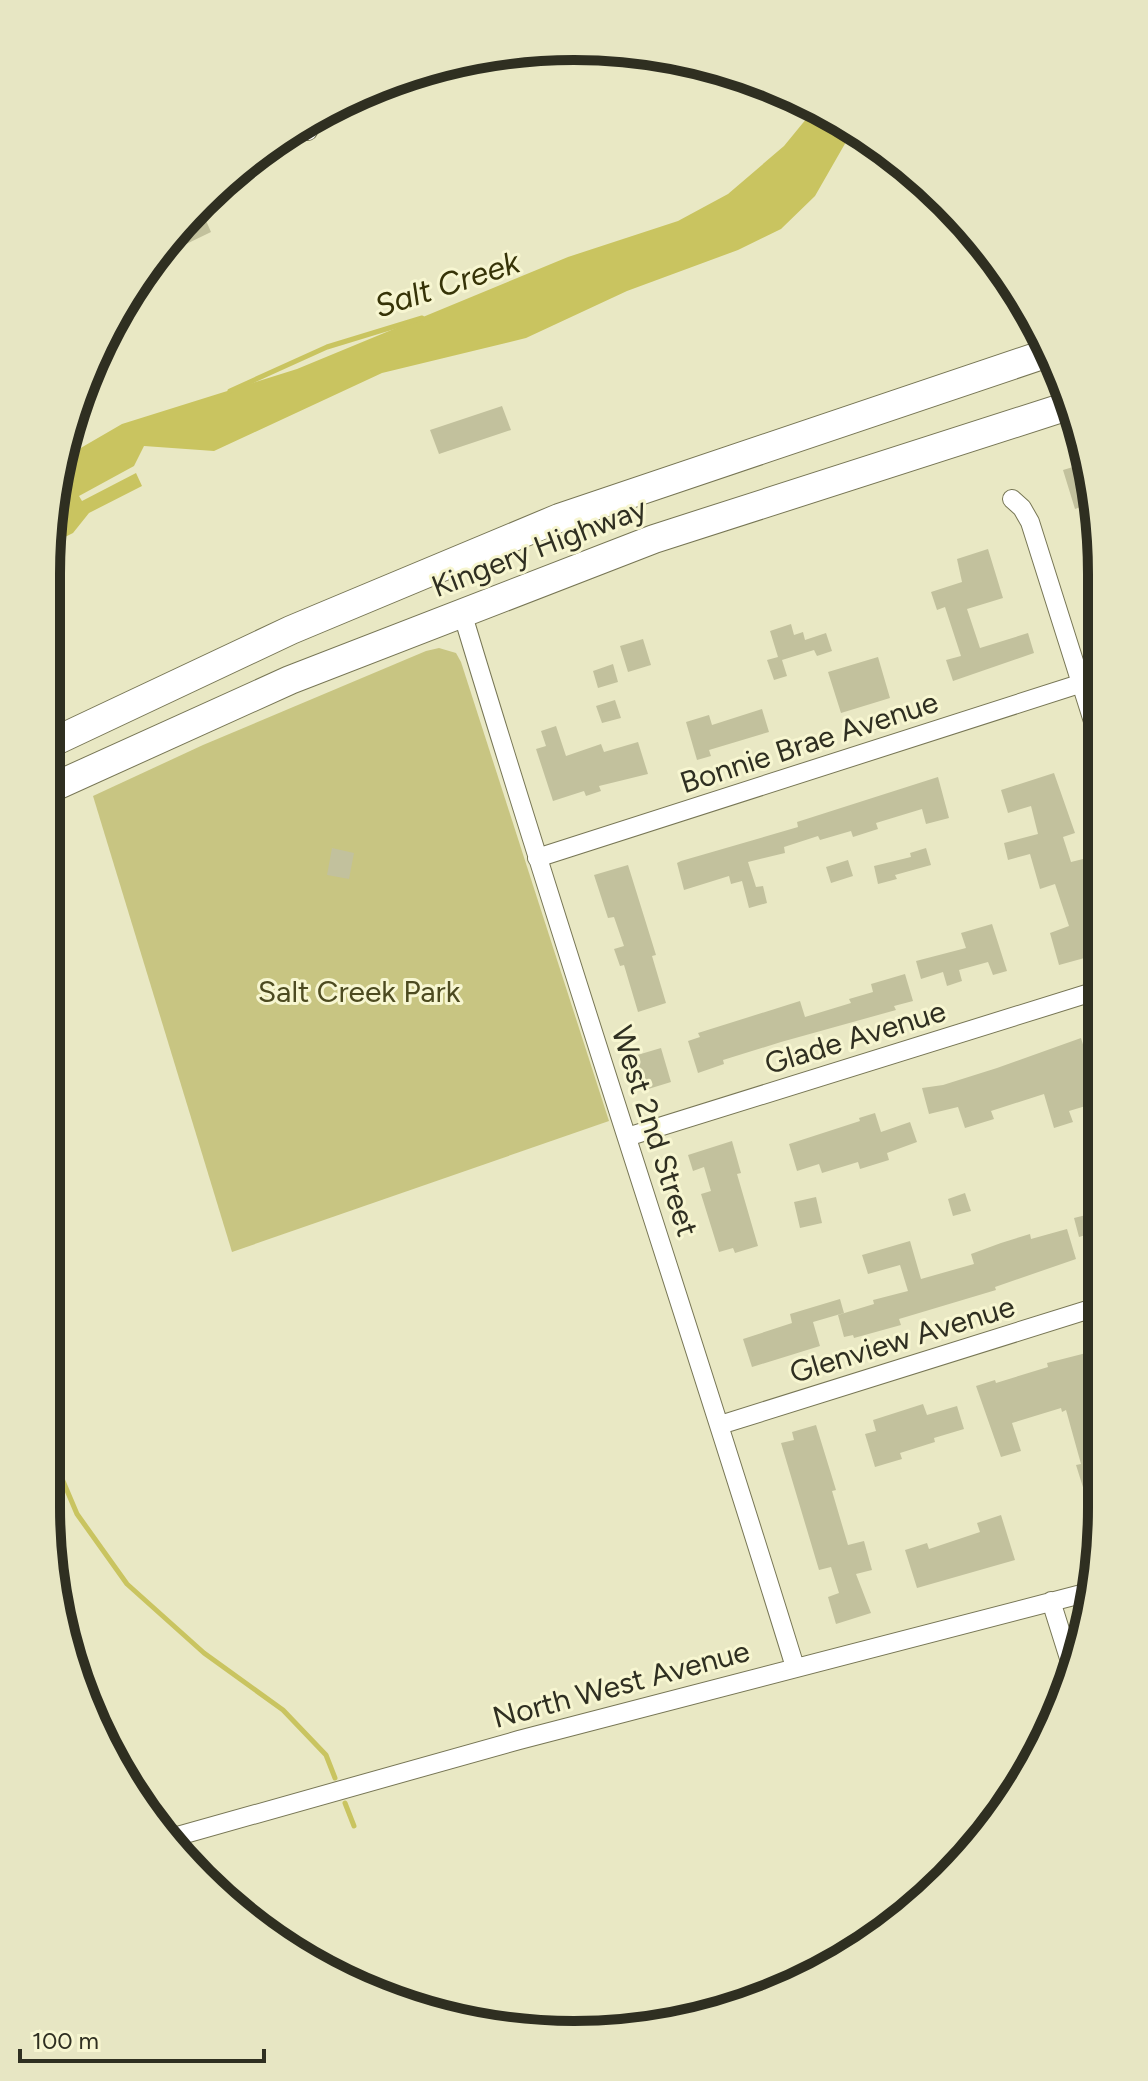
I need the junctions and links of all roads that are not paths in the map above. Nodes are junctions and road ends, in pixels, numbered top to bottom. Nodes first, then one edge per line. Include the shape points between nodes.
1 (1039, 356) edge
2 (1061, 408) edge
3 (1012, 499) dead end
4 (462, 612) junction
5 (1088, 676) edge
6 (1088, 682) edge
7 (60, 739) edge
8 (60, 784) edge
9 (537, 858) junction
10 (1088, 993) edge
11 (627, 1137) junction
12 (1088, 1310) edge
13 (720, 1425) junction
14 (1080, 1594) edge
15 (1051, 1601) junction
16 (1067, 1651) edge
17 (795, 1667) junction
18 (179, 1836) edge

1 - 7 highway, Kingery Highway via 559,518 291,630
2 - 4 highway, Kingery Highway via 654,539
3 - 5 street via 1030,522
4 - 8 highway, Kingery Highway via 290,680
4 - 9 street, West 2nd Street
6 - 9 street, Bonnie Brae Avenue
9 - 11 street, West 2nd Street
10 - 11 street, Glade Avenue
11 - 13 street, West 2nd Street
12 - 13 street, Glenview Avenue
13 - 17 street, West 2nd Street
14 - 15 street, North West Avenue
15 - 16 street
15 - 17 street, North West Avenue
17 - 18 street, North West Avenue

